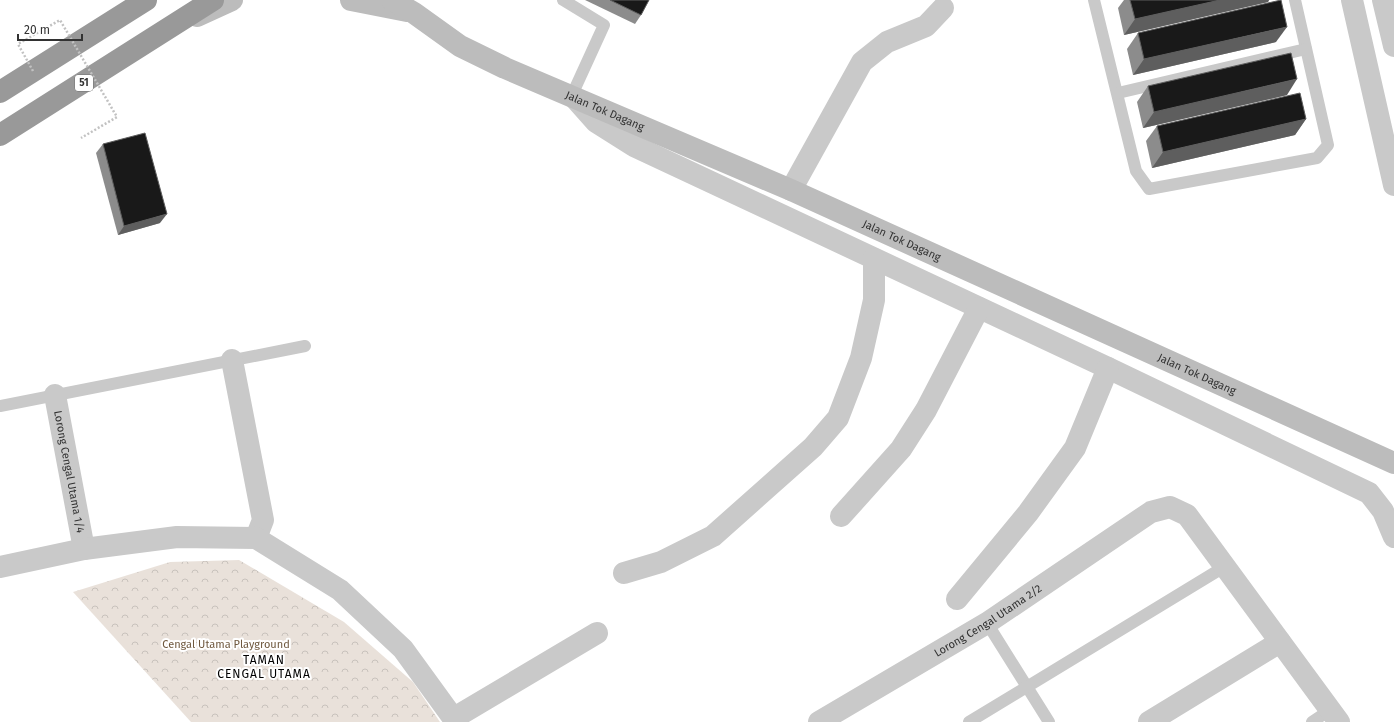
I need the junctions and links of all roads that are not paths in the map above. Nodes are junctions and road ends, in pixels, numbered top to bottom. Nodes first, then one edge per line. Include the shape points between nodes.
1 (213, 0) edge
2 (232, 0) edge
3 (351, 0) edge
4 (392, 0) edge
5 (563, 0) edge
6 (1094, 0) edge
7 (1295, 0) edge
8 (1352, 0) edge
9 (1383, 0) edge
10 (144, 1) edge
11 (943, 8) dead end
12 (419, 9) edge
13 (167, 30) junction
14 (1394, 46) edge
15 (1306, 49) junction
16 (0, 92) edge
17 (1118, 93) junction
18 (572, 96) junction
19 (0, 135) edge
20 (1394, 185) edge
21 (791, 190) junction
22 (874, 259) junction
23 (980, 308) junction
24 (305, 346) dead end
25 (232, 360) junction
26 (1108, 368) junction
27 (55, 395) junction
28 (0, 406) edge
29 (1394, 463) edge
30 (841, 516) dead end
31 (1394, 537) edge
32 (256, 538) junction
33 (84, 549) junction
34 (0, 567) edge
35 (1224, 567) junction
36 (624, 573) dead end
37 (957, 599) dead end
38 (987, 623) junction
39 (597, 633) dead end
40 (1280, 642) junction
41 (1027, 687) junction
42 (1335, 716) edge
43 (455, 720) edge
44 (819, 722) edge
45 (969, 722) edge
46 (1049, 722) edge
47 (1149, 722) edge
48 (1312, 722) edge

1 - 13 highway, 51
2 - 13 street
3 - 12 street
4 - 12 street, Jalan Tok Dagang
5 - 18 lane via 604,25
6 - 17 lane
7 - 15 lane
8 - 20 street
9 - 14 street
10 - 16 highway
11 - 21 street via 926,26 887,42 862,62
12 - 18 street, Jalan Tok Dagang via 460,46
13 - 19 highway, 51
15 - 17 lane
15 - 17 lane via 1328,145 1317,158 1149,189 1136,171
18 - 21 street, Jalan Tok Dagang
18 - 22 street via 596,122 634,146
21 - 29 street, Jalan Tok Dagang
22 - 23 street
22 - 36 street via 874,300 861,358 838,418 808,453 713,536 661,562
23 - 26 street
23 - 30 street via 926,410 901,449
24 - 25 lane
25 - 27 lane
25 - 32 street via 263,520
26 - 31 street via 1369,493 1383,511
26 - 37 street via 1075,448 1028,513
27 - 28 lane
27 - 33 street, Lorong Cengal Utama 1/4
32 - 33 street via 177,537
32 - 43 street via 340,590 403,649
33 - 34 street
35 - 38 street, Lorong Cengal Utama 2/2 via 1187,515 1170,507 1151,512
35 - 40 street, Lorong Cengal Utama 2/2
35 - 41 lane
38 - 41 lane
38 - 44 street, Lorong Cengal Utama 2/2
39 - 43 street
40 - 42 street, Lorong Cengal Utama 2/2
40 - 47 street
41 - 45 lane
41 - 46 lane
42 - 48 lane

